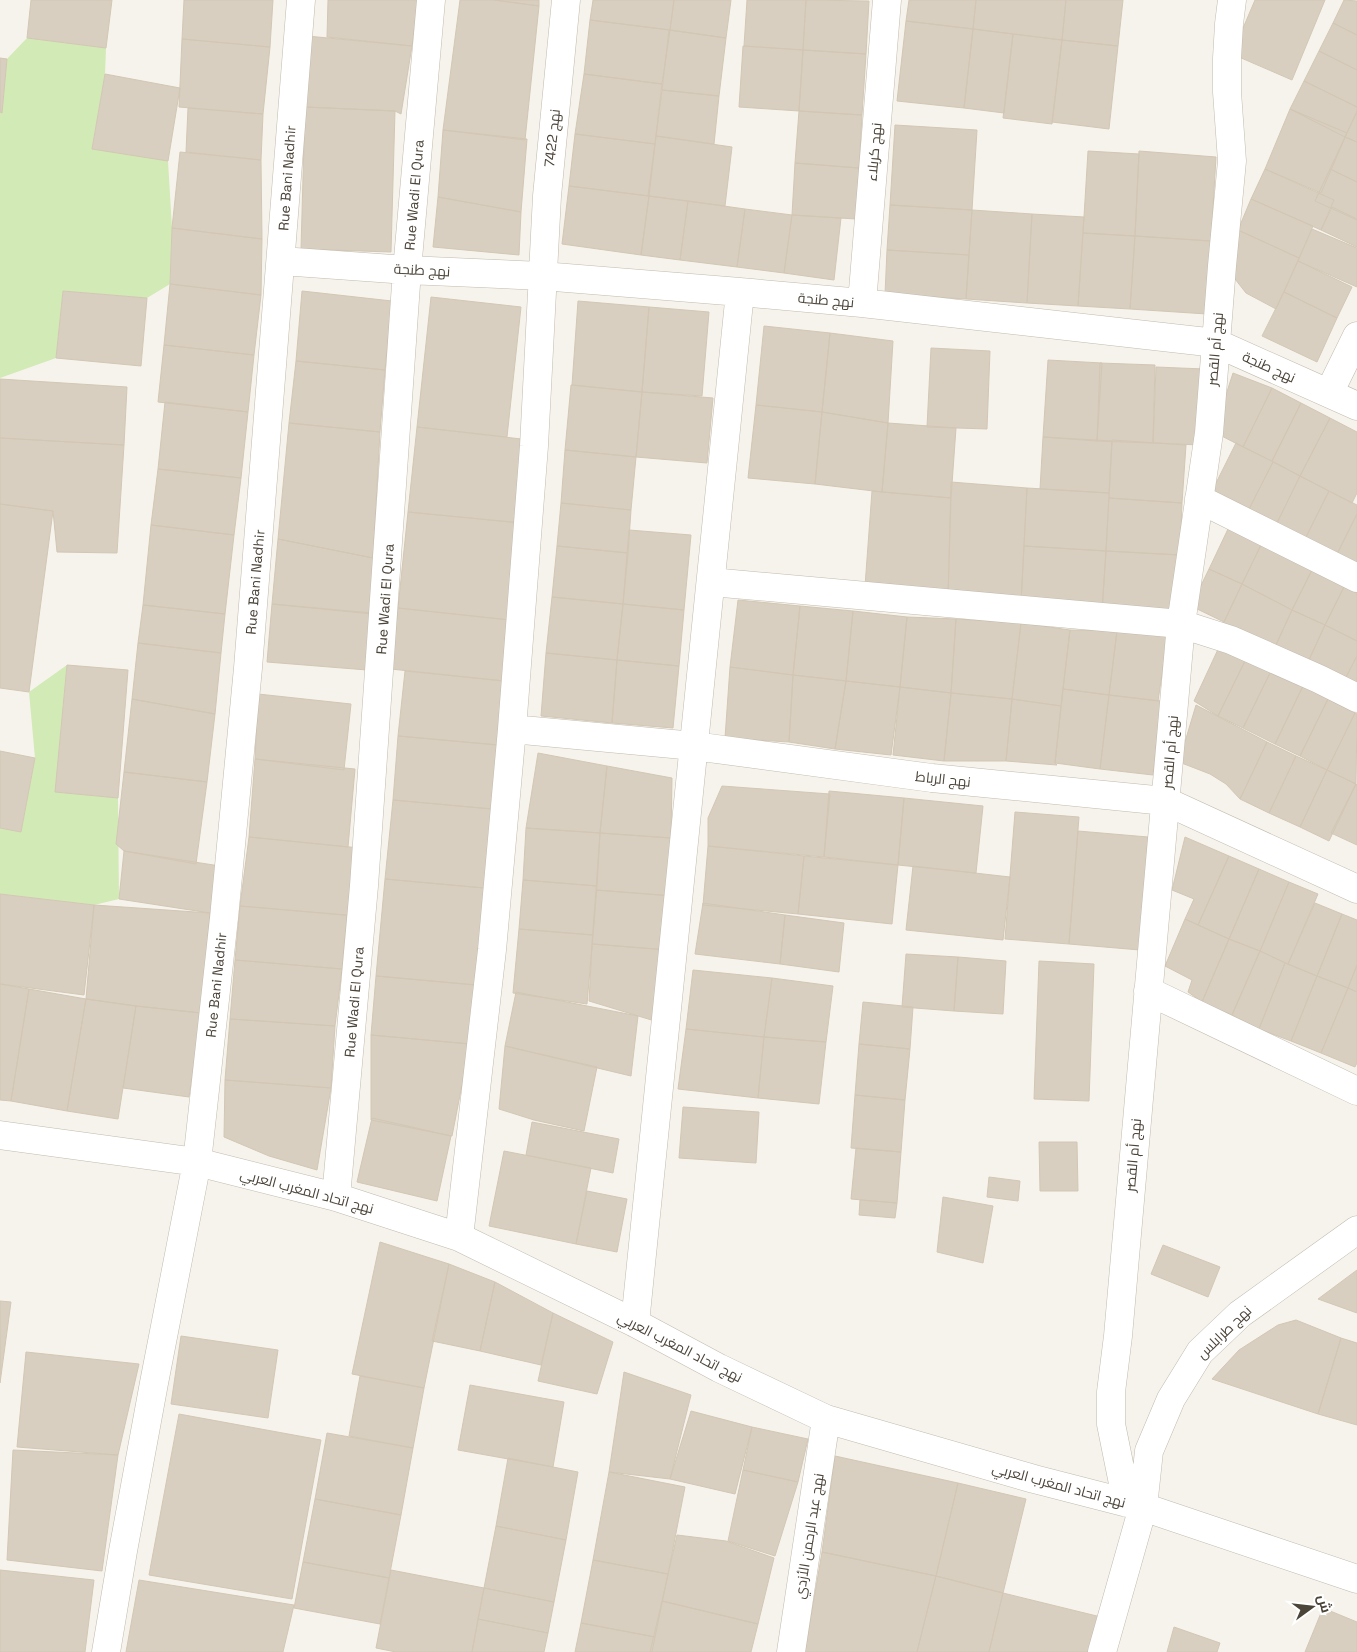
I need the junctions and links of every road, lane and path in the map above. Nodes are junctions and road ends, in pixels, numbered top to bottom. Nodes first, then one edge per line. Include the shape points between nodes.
1 (301, 0) edge
2 (431, 0) edge
3 (566, 0) edge
4 (887, 0) edge
5 (1232, 0) edge
6 (281, 261) junction
7 (408, 270) junction
8 (542, 276) junction
9 (740, 292) junction
10 (862, 303) junction
11 (1357, 336) edge
12 (1216, 344) junction
13 (1329, 393) junction
14 (1357, 406) edge
15 (1199, 499) junction
16 (1357, 578) edge
17 (711, 582) junction
18 (1181, 624) junction
19 (1357, 698) edge
20 (512, 729) junction
21 (694, 746) junction
22 (1165, 801) junction
23 (1357, 889) edge
24 (1148, 990) junction
25 (1357, 1091) edge
26 (0, 1135) edge
27 (197, 1162) junction
28 (336, 1197) junction
29 (1357, 1230) edge
30 (459, 1237) junction
31 (635, 1323) junction
32 (826, 1419) junction
33 (1135, 1505) junction
34 (1357, 1579) edge
35 (106, 1652) edge
36 (791, 1652) edge
37 (1102, 1652) edge

1 - 6 street, Rue Bani Nadhir
2 - 7 street, Rue Wadi El Qura
3 - 8 street, نهج 7422
4 - 10 street, نهج كربلاء
5 - 12 street, نهج أم القصر via 1227,84 1232,161
6 - 7 street, نهج طنجة
6 - 27 street, Rue Bani Nadhir via 246,687
7 - 8 street, نهج طنجة
7 - 28 street, Rue Wadi El Qura via 364,886
8 - 9 street, نهج طنجة
8 - 20 street, نهج 7422 via 534,446
9 - 10 street, نهج طنجة
9 - 17 street
10 - 12 street, نهج طنجة
11 - 13 street
12 - 13 street, نهج طنجة
12 - 15 street, نهج أم القصر via 1209,433
13 - 14 street, نهج طنجة
15 - 16 street
15 - 18 street, نهج أم القصر
17 - 18 street
17 - 21 street
18 - 19 street via 1231,640
18 - 22 street, نهج أم القصر
20 - 21 street, نهج الرباط
20 - 30 street, نهج 7422 via 492,950
21 - 22 street, نهج الرباط via 932,778
21 - 31 street
22 - 23 street, نهج الرباط
22 - 24 street, نهج أم القصر
24 - 25 street
24 - 33 street, نهج أم القصر via 1111,1392 1111,1424
26 - 27 street, نهج اتحاد المغرب العربي
27 - 28 street, نهج اتحاد المغرب العربي
27 - 35 street, Rue Bani Nadhir via 150,1401
28 - 30 street, نهج اتحاد المغرب العربي
29 - 33 street, نهج طرابلس via 1240,1314 1200,1352 1171,1399 1149,1451
30 - 31 street, نهج اتحاد المغرب العربي
31 - 32 street, نهج اتحاد المغرب العربي
32 - 33 street, نهج اتحاد المغرب العربي
32 - 36 street, نهج عبد الرحمن الأزدي
33 - 34 street, نهج اتحاد المغرب العربي
33 - 37 street, نهج طرابلس

